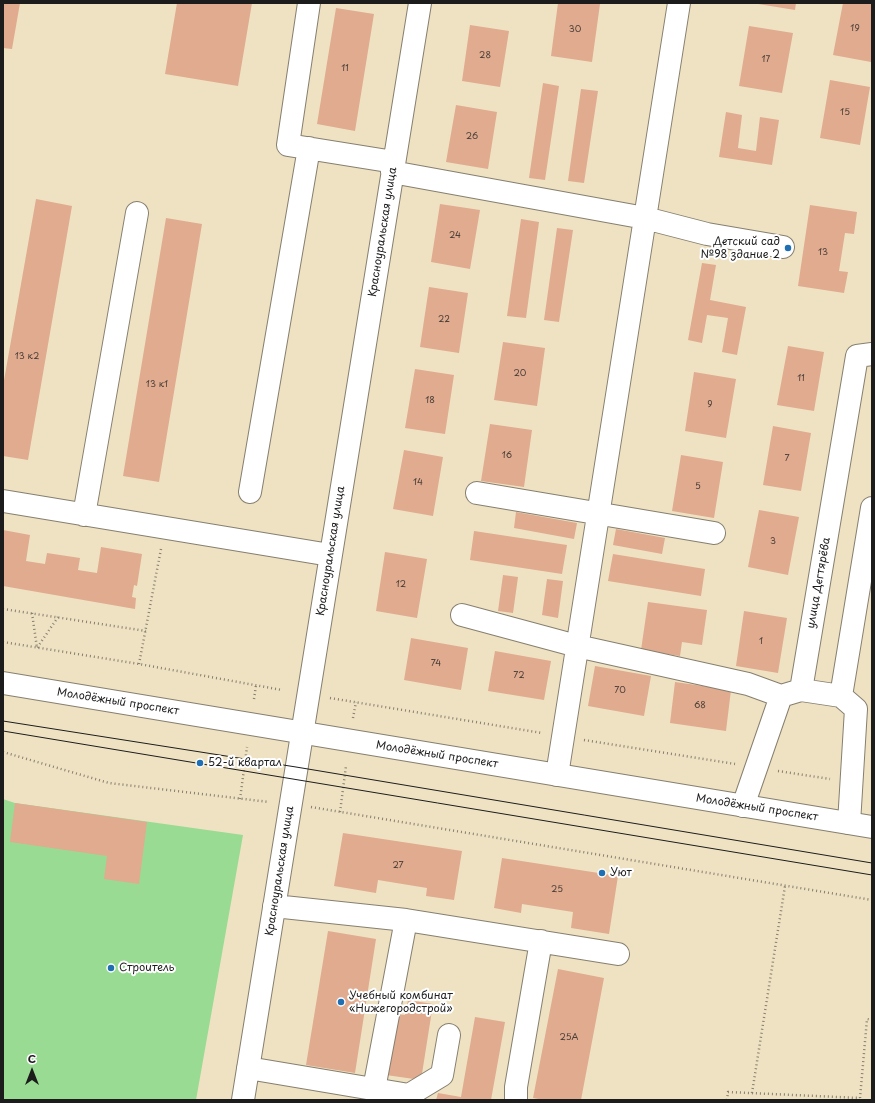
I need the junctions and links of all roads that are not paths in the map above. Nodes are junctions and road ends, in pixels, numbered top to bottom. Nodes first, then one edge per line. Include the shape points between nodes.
1 (309, 3) edge
2 (420, 3) edge
3 (679, 3) edge
4 (309, 148) junction
5 (393, 167) junction
6 (137, 213) dead end
7 (645, 218) junction
8 (783, 247) dead end
9 (872, 354) edge
10 (250, 492) dead end
11 (477, 493) dead end
12 (3, 501) edge
13 (872, 508) edge
14 (84, 514) junction
15 (599, 514) junction
16 (714, 533) dead end
17 (330, 555) junction
18 (462, 615) dead end
19 (577, 646) junction
20 (3, 683) edge
21 (791, 693) junction
22 (856, 704) edge
23 (302, 732) junction
24 (558, 775) junction
25 (743, 806) junction
26 (849, 823) junction
27 (872, 827) edge
28 (274, 906) junction
29 (406, 920) junction
30 (541, 941) junction
31 (618, 954) dead end
32 (449, 1035) dead end
33 (248, 1068) junction
34 (374, 1089) junction
35 (410, 1098) edge
36 (243, 1100) edge
37 (516, 1100) edge

1 - 4 street via 288,145
2 - 5 street, Красноуральская улица
3 - 7 street
4 - 5 street
4 - 10 street
5 - 7 street
5 - 17 street, Красноуральская улица
6 - 14 street
7 - 8 street via 707,234
7 - 15 street
9 - 21 street, улица Дегтярёва via 858,356
11 - 15 street
12 - 14 street
13 - 22 street
14 - 17 street
15 - 16 street
15 - 19 street
17 - 23 street, Красноуральская улица
18 - 19 street
19 - 21 street
19 - 24 street
20 - 23 street, Молодёжный проспект
21 - 22 street
21 - 25 street, улица Дегтярёва via 756,767
22 - 26 street
23 - 24 street, Молодёжный проспект
23 - 28 street, Красноуральская улица
24 - 25 street, Молодёжный проспект
25 - 26 street, Молодёжный проспект
26 - 27 street, Молодёжный проспект
28 - 29 street
28 - 33 street, Красноуральская улица
29 - 30 street
29 - 34 street
30 - 31 street
30 - 37 street via 516,1087
32 - 35 street via 442,1075
33 - 34 street
33 - 36 street, Красноуральская улица
34 - 35 street

